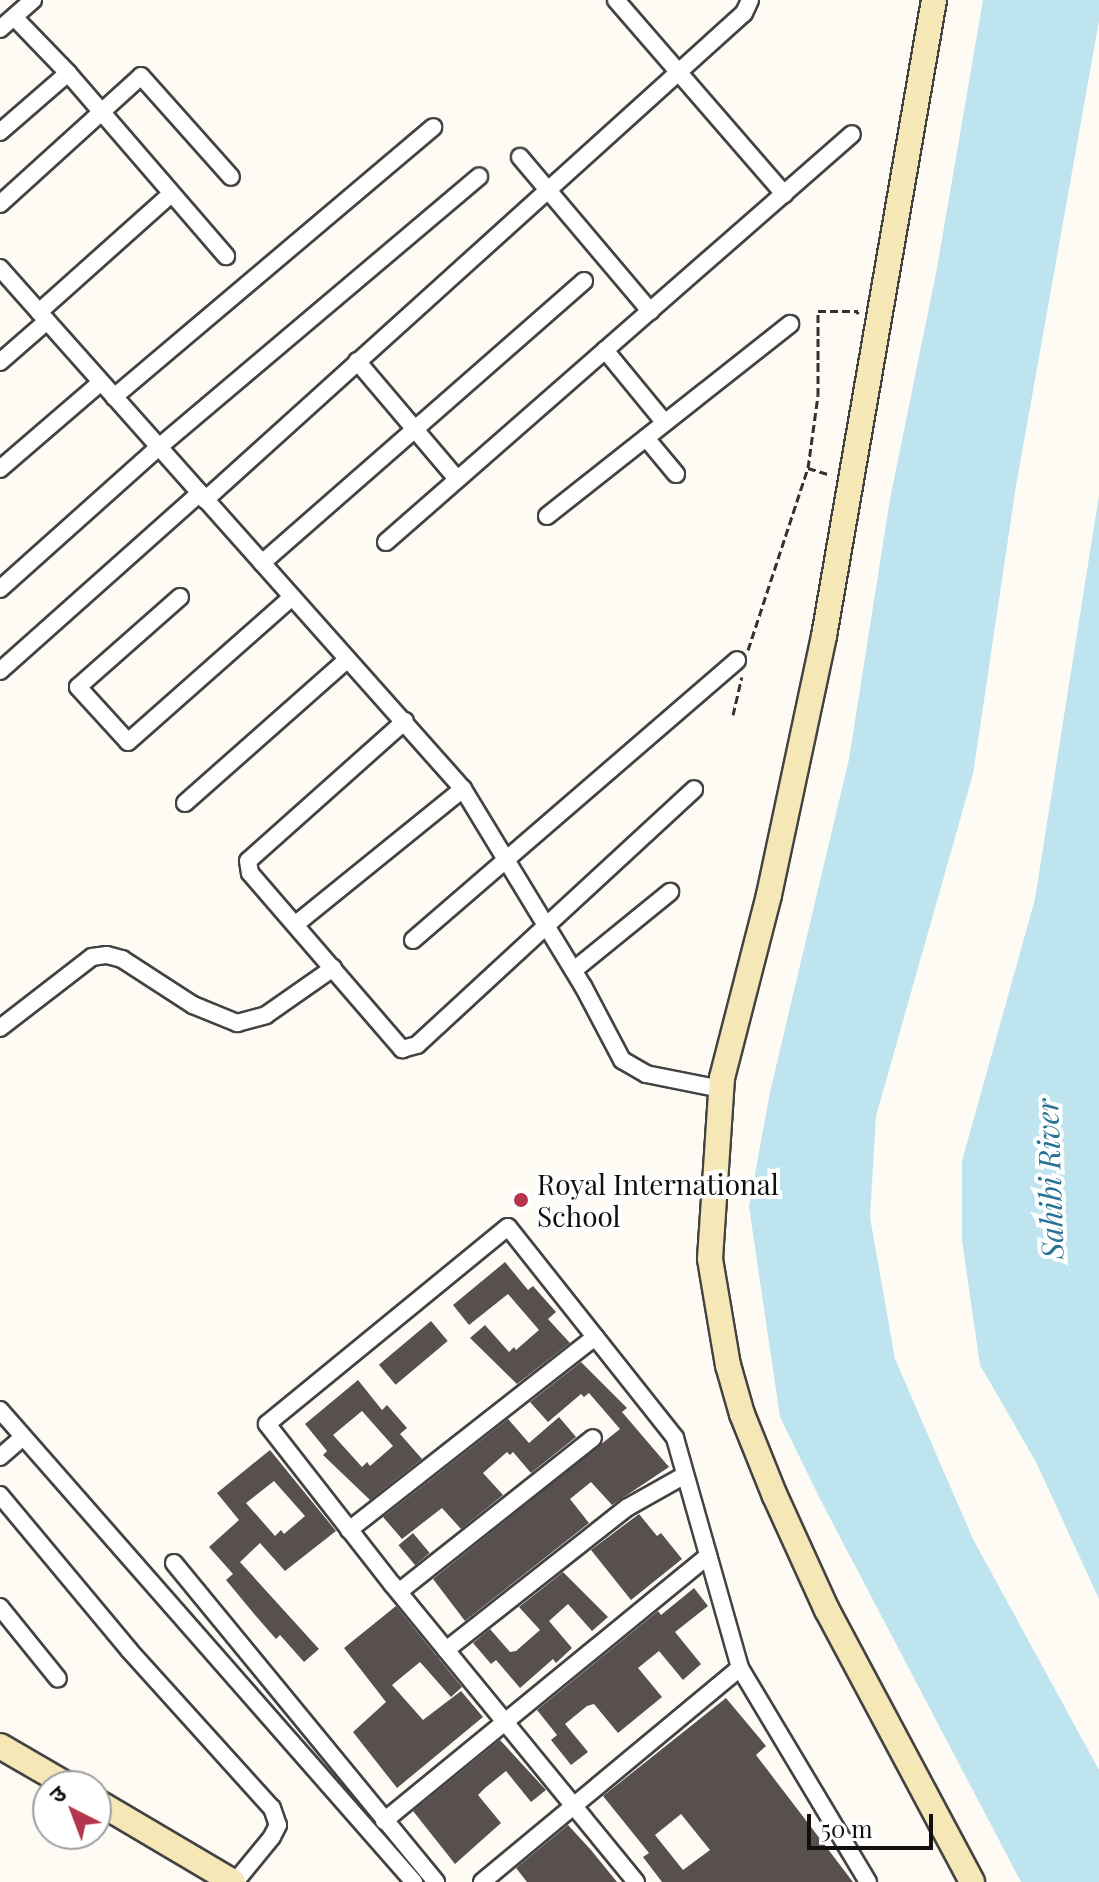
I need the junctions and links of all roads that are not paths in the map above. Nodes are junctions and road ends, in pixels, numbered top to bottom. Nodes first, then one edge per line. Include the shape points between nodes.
1 (33, 0) edge
2 (616, 0) edge
3 (750, 0) edge
4 (934, 0) edge
5 (5, 23) edge
6 (679, 71) junction
7 (68, 73) junction
8 (101, 112) junction
9 (433, 127) dead end
10 (0, 132) edge
11 (852, 134) dead end
12 (520, 157) dead end
13 (231, 177) dead end
14 (479, 177) dead end
15 (550, 191) junction
16 (784, 194) junction
17 (170, 195) junction
18 (0, 204) edge
19 (226, 256) dead end
20 (0, 268) edge
21 (584, 281) dead end
22 (650, 311) junction
23 (43, 316) junction
24 (790, 324) dead end
25 (605, 350) junction
26 (357, 361) junction
27 (0, 362) edge
28 (101, 382) junction
29 (114, 397) junction
30 (665, 423) junction
31 (415, 429) junction
32 (646, 438) junction
33 (159, 447) junction
34 (0, 469) edge
35 (676, 474) dead end
36 (457, 479) junction
37 (202, 496) junction
38 (547, 516) dead end
39 (386, 542) dead end
40 (262, 563) junction
41 (0, 589) edge
42 (180, 597) dead end
43 (292, 597) junction
44 (348, 659) junction
45 (741, 666) road end
46 (0, 671) edge
47 (405, 721) junction
48 (463, 789) junction
49 (694, 789) dead end
50 (185, 803) dead end
51 (507, 861) junction
52 (670, 892) dead end
53 (296, 924) junction
54 (547, 927) junction
55 (413, 940) dead end
56 (333, 968) junction
57 (574, 970) junction
58 (0, 1028) edge
59 (721, 1089) junction
60 (595, 1337) junction
61 (0, 1410) edge
62 (22, 1438) junction
63 (593, 1438) dead end
64 (0, 1457) edge
65 (685, 1475) junction
66 (0, 1495) edge
67 (349, 1530) junction
68 (708, 1556) junction
69 (174, 1563) dead end
70 (400, 1591) junction
71 (0, 1607) edge
72 (446, 1650) junction
73 (740, 1668) junction
74 (58, 1679) dead end
75 (504, 1721) junction
76 (0, 1746) edge
77 (41, 1770) edge
78 (575, 1806) junction
79 (112, 1810) edge
80 (384, 1821) junction
81 (234, 1882) edge
82 (414, 1882) edge
83 (436, 1882) edge
84 (482, 1882) edge
85 (636, 1882) edge
86 (868, 1882) edge
87 (972, 1882) edge

1 - 5 street
2 - 6 street
3 - 6 street via 744,13
4 - 59 street via 824,636
5 - 7 street
6 - 15 street
6 - 16 street
7 - 8 street
7 - 10 street
8 - 13 street via 141,76
8 - 17 street
8 - 18 street
9 - 29 street
11 - 16 street
12 - 15 street
14 - 33 street
15 - 22 street
15 - 26 street
16 - 22 street
17 - 19 street
17 - 23 street
20 - 23 street
21 - 31 street
22 - 25 street
23 - 27 street
23 - 28 street
24 - 30 street
25 - 30 street
25 - 36 street
26 - 31 street
26 - 37 street
28 - 29 street
28 - 34 street
29 - 33 street
30 - 32 street
31 - 36 street
31 - 40 street
32 - 35 street
32 - 38 street
33 - 37 street
33 - 41 street
36 - 39 street
37 - 40 street
37 - 46 street
40 - 43 street
42 - 43 street via 78,687 128,742
43 - 44 street
44 - 47 street
44 - 50 street
45 - 51 street
47 - 48 street
47 - 53 street via 248,861 250,873
48 - 51 street
48 - 53 street
49 - 54 street
51 - 54 street
51 - 55 street
52 - 57 street
53 - 56 street
54 - 56 street via 409,1050 395,1044
54 - 57 street
56 - 58 street via 266,1015 237,1023 193,1005 122,959 92,957
57 - 59 street via 631,1068
59 - 87 street via 710,1259 742,1414 827,1610
60 - 65 street via 675,1438
60 - 67 street
60 - 67 street via 508,1227 267,1424
61 - 62 street
62 - 64 street
62 - 82 street
63 - 70 street
65 - 68 street
65 - 72 street via 628,1507
66 - 81 street via 278,1817 272,1837
67 - 70 street
68 - 73 street
68 - 75 street
69 - 80 street
70 - 72 street
71 - 74 street
72 - 75 street
73 - 78 street
73 - 86 street
75 - 78 street
75 - 80 street
76 - 77 street
78 - 84 street
78 - 85 street
79 - 81 street
80 - 83 street

